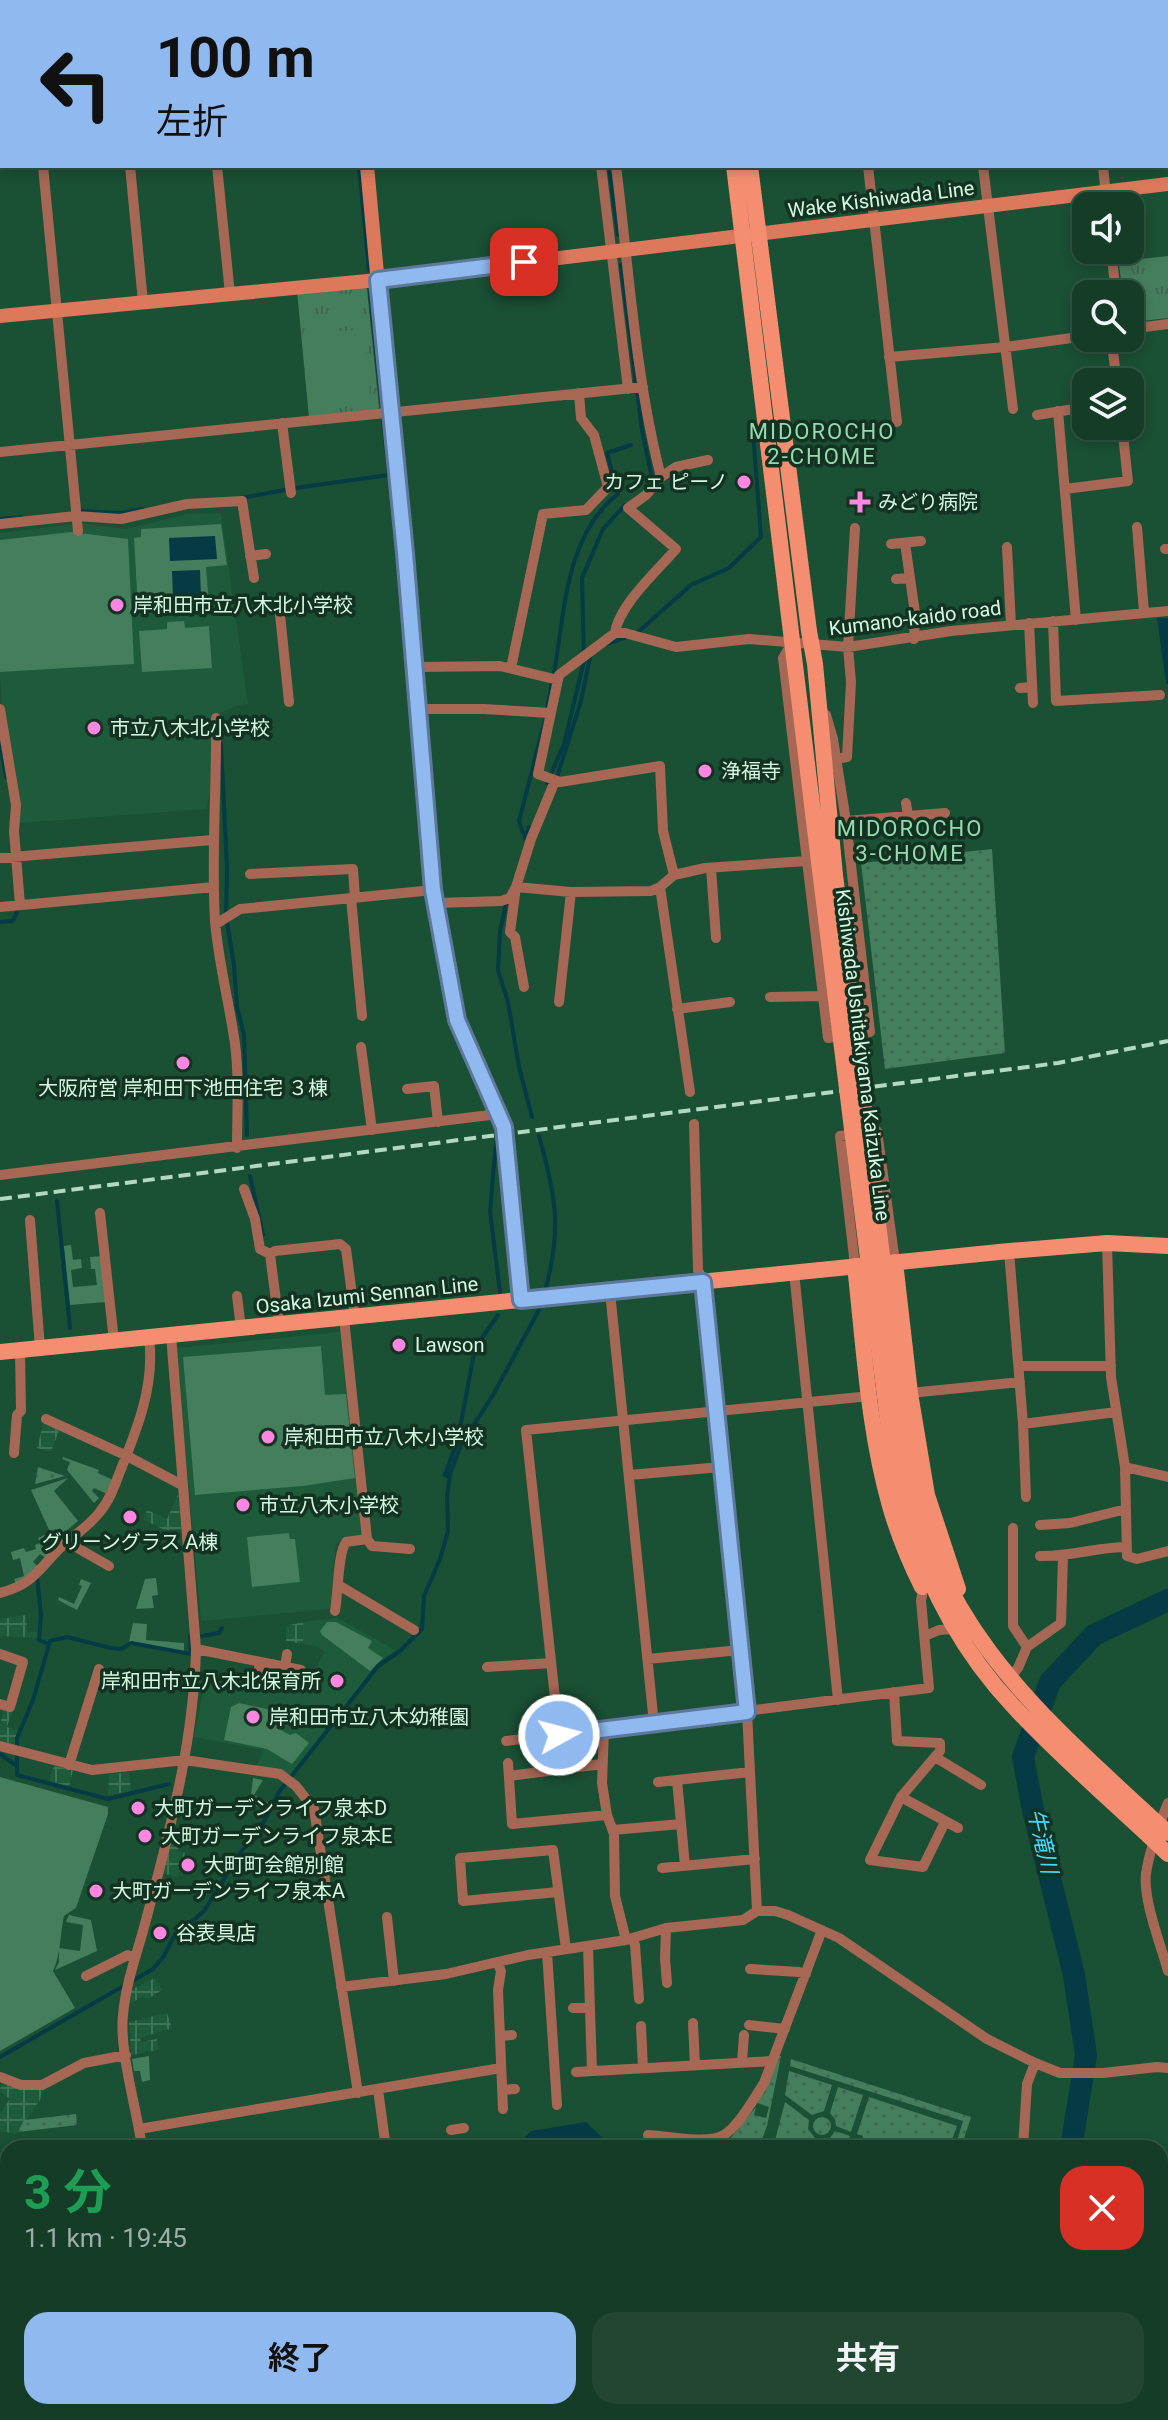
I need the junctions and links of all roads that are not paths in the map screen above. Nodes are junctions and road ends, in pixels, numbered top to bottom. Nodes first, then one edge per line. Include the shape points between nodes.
1 (43, 168) edge
2 (130, 168) edge
3 (217, 168) edge
4 (367, 168) edge
5 (601, 168) edge
6 (616, 168) edge
7 (734, 168) edge
8 (750, 168) edge
9 (868, 168) edge
10 (983, 168) edge
11 (1103, 168) edge
12 (1168, 184) edge
13 (1105, 192) edge
14 (1135, 192) edge
15 (1072, 201) edge
16 (987, 206) junction
17 (875, 219) junction
18 (750, 236) junction
19 (619, 250) junction
20 (378, 280) junction
21 (230, 294) junction
22 (143, 302) junction
23 (57, 310) junction
24 (0, 316) edge
25 (1168, 324) edge
26 (1144, 327) edge
27 (1072, 338) edge
28 (1006, 347) junction
29 (889, 357) junction
30 (636, 388) junction
31 (579, 393) junction
32 (1013, 409) dead end
33 (1072, 409) edge
34 (1058, 411) junction
35 (390, 412) junction
36 (1037, 415) dead end
37 (897, 422) dead end
38 (282, 423) junction
39 (1124, 440) edge
40 (70, 445) junction
41 (0, 452) edge
42 (708, 460) dead end
43 (661, 477) junction
44 (396, 478) joint
45 (1065, 489) junction
46 (291, 493) dead end
47 (76, 516) junction
48 (0, 524) edge
49 (1137, 527) dead end
50 (855, 528) dead end
51 (78, 531) dead end
52 (921, 541) dead end
53 (905, 543) junction
54 (891, 544) dead end
55 (1007, 547) dead end
56 (266, 554) dead end
57 (250, 556) junction
58 (254, 578) dead end
59 (909, 578) junction
60 (896, 579) dead end
61 (279, 605) dead end
62 (1168, 611) edge
63 (1144, 612) junction
64 (1076, 620) junction
65 (1053, 621) junction
66 (1029, 623) junction
67 (1011, 625) junction
68 (615, 633) junction
69 (914, 639) junction
70 (792, 643) junction
71 (811, 645) junction
72 (848, 647) junction
73 (416, 667) junction
74 (511, 668) junction
75 (558, 680) junction
76 (1032, 687) junction
77 (1020, 688) dead end
78 (818, 690) junction
79 (1160, 695) dead end
80 (289, 702) dead end
81 (1033, 703) dead end
82 (0, 709) edge
83 (418, 709) junction
84 (551, 713) junction
85 (216, 718) dead end
86 (1, 732) edge
87 (837, 759) junction
88 (551, 779) junction
89 (906, 803) dead end
90 (945, 813) dead end
91 (908, 816) junction
92 (846, 821) junction
93 (212, 840) junction
94 (16, 856) junction
95 (0, 858) edge
96 (806, 861) junction
97 (711, 868) junction
98 (250, 874) dead end
99 (674, 875) junction
100 (828, 876) junction
101 (214, 887) junction
102 (516, 887) junction
103 (660, 887) junction
104 (433, 890) junction
105 (571, 892) junction
106 (353, 898) junction
107 (437, 903) junction
108 (20, 905) junction
109 (0, 907) edge
110 (216, 924) junction
111 (716, 938) dead end
112 (524, 987) dead end
113 (822, 996) junction
114 (770, 997) dead end
115 (559, 1002) dead end
116 (730, 1002) dead end
117 (677, 1009) junction
118 (362, 1016) dead end
119 (361, 1047) dead end
120 (407, 1089) dead end
121 (690, 1092) dead end
122 (498, 1114) junction
123 (438, 1122) junction
124 (694, 1124) dead end
125 (372, 1130) junction
126 (237, 1148) junction
127 (0, 1175) edge
128 (244, 1189) dead end
129 (98, 1219) dead end
130 (30, 1220) dead end
131 (1107, 1243) junction
132 (1168, 1246) edge
133 (1009, 1251) junction
134 (270, 1254) junction
135 (895, 1262) junction
136 (855, 1266) junction
137 (794, 1272) junction
138 (703, 1282) junction
139 (610, 1292) junction
140 (237, 1296) dead end
141 (521, 1300) junction
142 (349, 1317) junction
143 (279, 1324) junction
144 (241, 1328) junction
145 (171, 1335) junction
146 (149, 1338) junction
147 (114, 1341) junction
148 (40, 1348) junction
149 (20, 1350) junction
150 (0, 1352) edge
151 (1019, 1366) junction
152 (1111, 1366) junction
153 (1020, 1382) junction
154 (910, 1393) junction
155 (870, 1396) junction
156 (808, 1402) junction
157 (715, 1411) junction
158 (1116, 1412) junction
159 (46, 1419) dead end
160 (623, 1420) junction
161 (1023, 1424) junction
162 (14, 1453) dead end
163 (127, 1456) junction
164 (721, 1467) junction
165 (1125, 1467) junction
166 (629, 1475) junction
167 (1168, 1477) edge
168 (182, 1485) junction
169 (1026, 1497) dead end
170 (1126, 1509) junction
171 (1040, 1525) dead end
172 (1013, 1528) dead end
173 (367, 1539) junction
174 (67, 1542) junction
175 (1127, 1547) junction
176 (410, 1549) dead end
177 (1168, 1551) edge
178 (1040, 1556) dead end
179 (1063, 1556) junction
180 (109, 1566) dead end
181 (340, 1586) junction
182 (923, 1590) junction
183 (0, 1593) edge
184 (335, 1611) dead end
185 (955, 1620) junction
186 (414, 1630) dead end
187 (925, 1636) junction
188 (1027, 1647) junction
189 (196, 1649) junction
190 (740, 1650) junction
191 (0, 1654) edge
192 (287, 1654) dead end
193 (648, 1659) junction
194 (260, 1662) junction
195 (551, 1663) junction
196 (285, 1667) junction
197 (487, 1667) dead end
198 (99, 1669) dead end
199 (301, 1670) dead end
200 (258, 1674) dead end
201 (1014, 1685) junction
202 (894, 1692) junction
203 (838, 1700) junction
204 (0, 1704) edge
205 (747, 1712) junction
206 (654, 1724) junction
207 (604, 1730) junction
208 (559, 1735) junction
209 (506, 1741) dead end
210 (0, 1746) edge
211 (1066, 1749) junction
212 (935, 1757) junction
213 (185, 1760) junction
214 (508, 1763) dead end
215 (602, 1764) junction
216 (69, 1765) junction
217 (750, 1772) junction
218 (509, 1776) junction
219 (677, 1780) junction
220 (658, 1782) dead end
221 (981, 1785) dead end
222 (901, 1797) junction
223 (1168, 1803) edge
224 (607, 1815) junction
225 (945, 1822) junction
226 (681, 1824) junction
227 (958, 1828) dead end
228 (613, 1830) junction
229 (1160, 1833) edge
230 (1168, 1854) edge
231 (755, 1859) junction
232 (685, 1866) junction
233 (662, 1868) dead end
234 (558, 1892) junction
235 (757, 1911) junction
236 (387, 1917) dead end
237 (666, 1928) junction
238 (822, 1930) junction
239 (629, 1939) junction
240 (588, 1946) junction
241 (566, 1949) junction
242 (547, 1952) junction
243 (135, 1958) junction
244 (497, 1962) junction
245 (750, 1969) dead end
246 (1168, 1971) edge
247 (806, 1974) junction
248 (86, 1976) dead end
249 (394, 1981) junction
250 (667, 1983) dead end
251 (341, 1987) junction
252 (639, 1999) dead end
253 (573, 2008) dead end
254 (590, 2008) junction
255 (693, 2023) dead end
256 (641, 2026) dead end
257 (785, 2029) junction
258 (512, 2035) dead end
259 (500, 2036) junction
260 (126, 2055) junction
261 (772, 2061) junction
262 (742, 2062) junction
263 (1035, 2063) junction
264 (695, 2065) junction
265 (501, 2068) junction
266 (643, 2068) junction
267 (1168, 2068) edge
268 (592, 2071) junction
269 (576, 2072) dead end
270 (0, 2077) edge
271 (515, 2089) dead end
272 (378, 2090) junction
273 (502, 2090) junction
274 (358, 2093) junction
275 (557, 2105) dead end
276 (503, 2109) dead end
277 (464, 2128) dead end
278 (139, 2129) junction
279 (451, 2130) dead end
280 (648, 2135) dead end
281 (141, 2140) edge
282 (385, 2140) edge
283 (1024, 2140) edge

1 - 23 street
2 - 22 street
3 - 21 street
4 - 20 street
5 - 19 street
6 - 19 street
7 - 18 main road, Kishiwada Ushitakiyama Kaizuka Line
8 - 18 main road, Kishiwada Ushitakiyama Kaizuka Line
9 - 17 street
10 - 16 street
11 - 13 street
12 - 14 street, Wake Kishiwada Line
15 - 16 street, Wake Kishiwada Line
16 - 17 street, Wake Kishiwada Line
16 - 28 street
17 - 18 street, Wake Kishiwada Line
17 - 29 street
18 - 19 street, Wake Kishiwada Line
18 - 70 main road, Kishiwada Ushitakiyama Kaizuka Line
18 - 71 main road, Kishiwada Ushitakiyama Kaizuka Line
19 - 20 street, Wake Kishiwada Line
19 - 30 street
20 - 21 street, Wake Kishiwada Line
20 - 35 street
21 - 22 street, Wake Kishiwada Line
22 - 23 street, Wake Kishiwada Line
23 - 24 street, Wake Kishiwada Line
23 - 40 street
25 - 26 street
27 - 28 street
28 - 29 street
28 - 32 street
29 - 37 street
30 - 31 street
30 - 43 street
31 - 35 street
31 - 74 street via 581,418 594,435 608,487 586,510 543,514
33 - 34 street
34 - 36 street
34 - 45 street
35 - 38 street
35 - 44 street
38 - 40 street
38 - 46 street
39 - 45 street via 1128,481
40 - 41 street
40 - 47 street
42 - 43 street via 676,467
43 - 68 street via 628,508 676,549 632,599
44 - 73 street
45 - 64 street
47 - 48 street
47 - 51 street
47 - 57 street via 121,519 187,504 242,501
49 - 63 street
50 - 72 street
52 - 53 street
53 - 54 street
53 - 59 street
55 - 67 street
56 - 57 street
57 - 58 street
59 - 60 street
59 - 69 street
61 - 80 street
62 - 63 street, Kumano-kaido road
63 - 64 street, Kumano-kaido road
64 - 65 street, Kumano-kaido road
65 - 66 street, Kumano-kaido road
65 - 79 street via 1056,701
66 - 67 street, Kumano-kaido road
66 - 76 street
67 - 69 street, Kumano-kaido road
68 - 70 street, Kumano-kaido road via 676,647 749,639
68 - 75 street
69 - 72 street, Kumano-kaido road
70 - 71 street, Kumano-kaido road
70 - 96 street via 783,658
70 - 100 main road, Kishiwada Ushitakiyama Kaizuka Line
71 - 72 street, Kumano-kaido road
71 - 78 main road, Kishiwada Ushitakiyama Kaizuka Line
72 - 87 street via 847,757
73 - 74 street
73 - 83 street
74 - 75 street
75 - 84 street
76 - 77 street
76 - 81 street
78 - 87 street
78 - 100 main road, Kishiwada Ushitakiyama Kaizuka Line
82 - 86 street
83 - 84 street
83 - 104 street
84 - 88 street via 538,774
85 - 93 street
86 - 94 street via 16,805
87 - 92 street
88 - 99 street via 581,780 660,766 663,831
88 - 102 street
89 - 91 street
90 - 91 street
91 - 92 street
92 - 113 street via 870,1032 828,1038
93 - 94 street
93 - 101 street
94 - 95 street
94 - 108 street
96 - 97 street
96 - 113 street
97 - 99 street
97 - 111 street
98 - 106 street via 353,869
99 - 103 street
100 - 185 main road, Kishiwada Ushitakiyama Kaizuka Line, bridge via 899,1452
101 - 108 street
101 - 110 street
102 - 105 street
102 - 107 street via 506,900
102 - 112 street via 510,932
103 - 105 street
103 - 117 street
104 - 106 street
104 - 107 street
105 - 115 street
106 - 110 street via 240,909
106 - 118 street
107 - 122 street via 457,1020
108 - 109 street
110 - 126 street via 234,1031
113 - 114 street
116 - 117 street
117 - 121 street
119 - 125 street
120 - 123 street via 434,1086
122 - 123 street
122 - 141 street via 505,1134
123 - 125 street
124 - 138 street via 698,1270
125 - 126 street
126 - 127 street
128 - 134 street via 260,1249
129 - 147 street via 113,1273
130 - 148 street
131 - 132 main road, Osaka Izumi Sennan Line
131 - 133 main road, Osaka Izumi Sennan Line
131 - 152 street
133 - 135 main road, Osaka Izumi Sennan Line
133 - 151 street
134 - 142 street via 340,1244 346,1249
134 - 143 street
135 - 136 main road, Osaka Izumi Sennan Line
135 - 136 street via 877,1131 840,1136
135 - 154 main road
136 - 137 main road, Osaka Izumi Sennan Line
136 - 155 main road
137 - 138 main road, Osaka Izumi Sennan Line
137 - 156 street
138 - 139 main road, Osaka Izumi Sennan Line
138 - 157 street
139 - 141 main road, Osaka Izumi Sennan Line
139 - 160 street
140 - 144 street
141 - 142 main road, Osaka Izumi Sennan Line
142 - 143 main road, Osaka Izumi Sennan Line
142 - 173 street
143 - 144 main road, Osaka Izumi Sennan Line
144 - 145 main road, Osaka Izumi Sennan Line
145 - 146 main road, Osaka Izumi Sennan Line
145 - 168 street
146 - 147 main road, Osaka Izumi Sennan Line
146 - 163 street via 147,1387
147 - 148 main road, Osaka Izumi Sennan Line
148 - 149 main road, Osaka Izumi Sennan Line
149 - 150 main road, Osaka Izumi Sennan Line
149 - 162 street via 21,1411
151 - 152 street
151 - 153 street
152 - 158 street
153 - 154 street
153 - 161 street
154 - 185 main road via 927,1495 955,1578
155 - 156 street
155 - 182 main road via 890,1507
156 - 157 street
156 - 203 street
157 - 160 street
157 - 164 street
158 - 161 street
158 - 165 street
159 - 163 street
160 - 166 street
160 - 195 street via 526,1430
161 - 169 street
163 - 168 street
163 - 174 street via 101,1512
164 - 166 street
164 - 190 street
165 - 167 street
165 - 170 street
166 - 193 street
168 - 189 street
170 - 171 street
170 - 175 street
172 - 188 street via 1013,1626
173 - 176 street via 372,1546
173 - 181 street via 340,1548
174 - 180 street
174 - 183 street via 27,1584
175 - 177 street via 1127,1556 1137,1559
175 - 179 street
178 - 179 street
179 - 188 street via 1061,1623
181 - 184 street
181 - 186 street
182 - 185 main road
182 - 187 street
185 - 187 street
185 - 201 main road, Kishiwada Ushitakiyama Kaizuka Line
185 - 211 main road, Kishiwada Ushitakiyama Kaizuka Line via 988,1677 1013,1707
187 - 202 street via 929,1688
188 - 201 street
189 - 194 street
189 - 213 street
190 - 193 street
190 - 205 street
191 - 204 street via 23,1662 10,1707
192 - 196 street
193 - 206 street
194 - 196 street
194 - 200 street
195 - 197 street
195 - 208 street
196 - 199 street
198 - 216 street
201 - 211 main road, Kishiwada Ushitakiyama Kaizuka Line
202 - 203 street
202 - 212 street via 897,1741 940,1743
203 - 205 street
205 - 206 street
205 - 217 street
206 - 207 street
207 - 208 street
207 - 215 street
208 - 209 street
210 - 216 street
211 - 229 main road, Kishiwada Ushitakiyama Kaizuka Line
212 - 221 street
212 - 222 street
213 - 216 street via 102,1769
213 - 243 street
213 - 251 street via 280,1774 314,1809
214 - 218 street
215 - 218 street
215 - 224 street
217 - 219 street
217 - 231 street
218 - 224 street via 512,1824
219 - 220 street
219 - 226 street
222 - 225 street
222 - 225 street via 870,1860 923,1867
223 - 229 street
224 - 228 street
225 - 227 street
226 - 228 street
226 - 232 street
228 - 239 street via 615,1896
229 - 230 main road, Kishiwada Ushitakiyama Kaizuka Line
229 - 246 street via 1145,1876
231 - 232 street
231 - 235 street
232 - 233 street
234 - 234 street via 463,1901 460,1858 553,1850
234 - 241 street
235 - 237 street via 743,1920
235 - 238 street via 788,1915
236 - 249 street
237 - 239 street
237 - 250 street
238 - 247 street
238 - 263 street via 987,2039
239 - 240 street
239 - 252 street via 635,1945
240 - 241 street
240 - 254 street
241 - 242 street
242 - 244 street
242 - 275 street
243 - 248 street via 128,1955
243 - 260 street via 122,2018
244 - 249 street via 476,1961 446,1974
244 - 259 street
245 - 247 street
247 - 257 street
249 - 251 street
251 - 274 street
253 - 254 street
254 - 268 street
255 - 264 street
256 - 266 street
257 - 261 street
257 - 262 street via 747,2030
258 - 259 street
259 - 265 street
260 - 270 street via 84,2063 42,2085
260 - 278 street
261 - 262 street
261 - 280 street via 757,2094 726,2135
262 - 264 street
263 - 267 street via 1060,2073
263 - 283 street via 1027,2084
264 - 266 street
265 - 272 street
265 - 273 street
266 - 268 street
268 - 269 street
271 - 273 street
272 - 274 street
272 - 282 street
273 - 276 street
274 - 278 street
277 - 279 street
278 - 281 street

